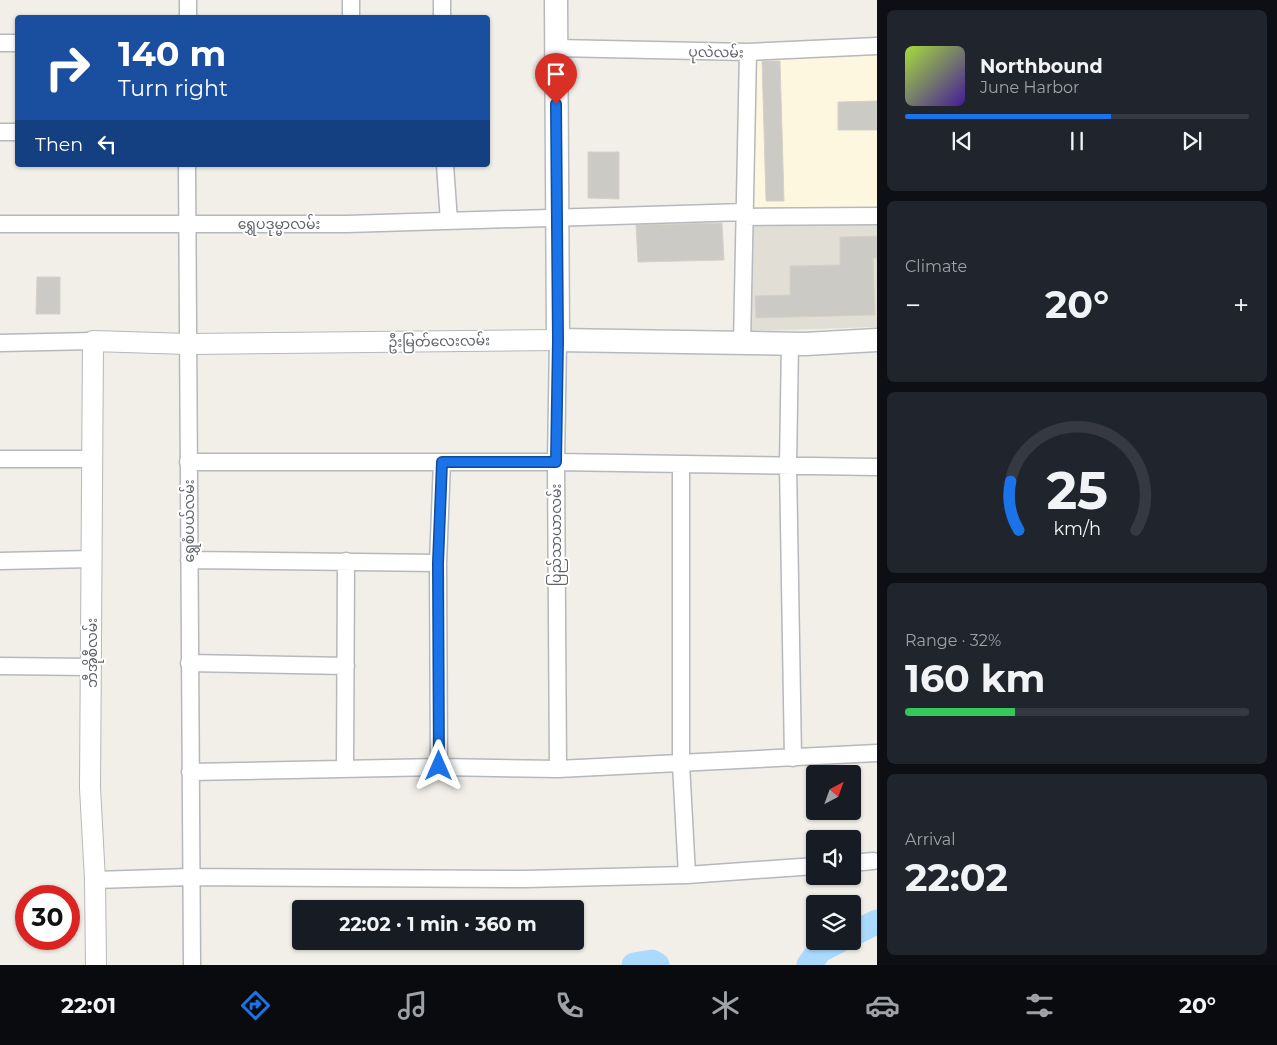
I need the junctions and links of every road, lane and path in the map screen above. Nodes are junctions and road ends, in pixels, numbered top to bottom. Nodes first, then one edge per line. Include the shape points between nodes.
1 (188, 0) edge
2 (351, 0) edge
3 (442, 0) edge
4 (556, 0) edge
5 (188, 15) edge
6 (351, 15) edge
7 (442, 15) edge
8 (0, 43) edge
9 (15, 43) edge
10 (877, 46) edge
11 (556, 48) junction
12 (748, 52) junction
13 (0, 132) edge
14 (15, 132) edge
15 (188, 167) edge
16 (445, 167) edge
17 (745, 215) junction
18 (877, 216) edge
19 (557, 218) junction
20 (449, 221) junction
21 (0, 224) edge
22 (188, 224) junction
23 (558, 340) junction
24 (877, 340) edge
25 (93, 342) junction
26 (0, 343) edge
27 (742, 343) junction
28 (790, 343) junction
29 (188, 344) junction
30 (0, 459) edge
31 (93, 459) junction
32 (188, 462) junction
33 (442, 462) junction
34 (556, 462) junction
35 (681, 464) junction
36 (788, 465) junction
37 (877, 466) edge
38 (92, 559) junction
39 (189, 560) junction
40 (0, 561) edge
41 (346, 562) junction
42 (438, 563) junction
43 (189, 662) junction
44 (0, 666) edge
45 (346, 666) junction
46 (92, 667) junction
47 (877, 753) edge
48 (793, 758) junction
49 (681, 764) junction
50 (439, 766) junction
51 (345, 769) junction
52 (558, 769) junction
53 (190, 772) junction
54 (874, 862) dead end
55 (861, 863) edge
56 (806, 867) edge
57 (687, 875) junction
58 (190, 878) junction
59 (95, 880) junction
60 (96, 965) edge
61 (192, 965) edge

1 - 5 street
2 - 6 street
3 - 7 street
4 - 11 main road, ပြည်သာယာလမ်း
8 - 9 street
10 - 12 street, ပုလဲလမ်း
11 - 12 street, ပုလဲလမ်း
11 - 19 main road, ပြည်သာယာလမ်း
12 - 17 street
13 - 14 street
15 - 22 street, ရွှေစံပယ်လမ်း
16 - 20 street
17 - 18 street, ရွှေပဒုမ္မာလမ်း
17 - 19 street, ရွှေပဒုမ္မာလမ်း
17 - 27 street
19 - 20 street, ရွှေပဒုမ္မာလမ်း
19 - 23 main road, ပြည်သာယာလမ်း
20 - 22 street, ရွှေပဒုမ္မာလမ်း
21 - 22 street, ရွှေပဒုမ္မာလမ်း
22 - 29 street, ရွှေစံပယ်လမ်း
23 - 27 main road, ဦးမြတ်လေးလမ်း
23 - 29 street, ဦးမြတ်လေးလမ်း
23 - 34 street, ပြည်သာယာလမ်း
24 - 28 main road, ဦးမြတ်လေးလမ်း
25 - 26 street, ဦးမြတ်လေးလမ်း
25 - 29 street, ဦးမြတ်လေးလမ်း
25 - 31 street, ဘီအိုစီလမ်း
27 - 28 main road, ဦးမြတ်လေးလမ်း
28 - 36 street
29 - 32 street, ရွှေစံပယ်လမ်း
30 - 31 street
31 - 38 street, ဘီအိုစီလမ်း
32 - 33 street
32 - 39 street, ရွှေစံပယ်လမ်း
33 - 34 street
33 - 42 street
34 - 35 street
34 - 52 street, ပြည်သာယာလမ်း
35 - 36 street
35 - 49 street
36 - 37 street
36 - 48 street
38 - 40 street
38 - 46 street, ဘီအိုစီလမ်း
39 - 41 street
39 - 43 street, ရွှေစံပယ်လမ်း
41 - 42 street
41 - 45 street
42 - 50 street
43 - 45 street
43 - 53 street, ရွှေစံပယ်လမ်း
44 - 46 street
45 - 51 street
46 - 59 street, ဘီအိုစီလမ်း via 90,788
47 - 48 street
48 - 49 street
49 - 52 street
49 - 57 street
50 - 51 street
50 - 52 street
51 - 53 street
53 - 58 street, ရွှေစံပယ်လမ်း
54 - 55 street
56 - 57 street
57 - 58 street
58 - 59 street
58 - 61 street, ရွှေစံပယ်လမ်း
59 - 60 street, ဘီအိုစီလမ်း

